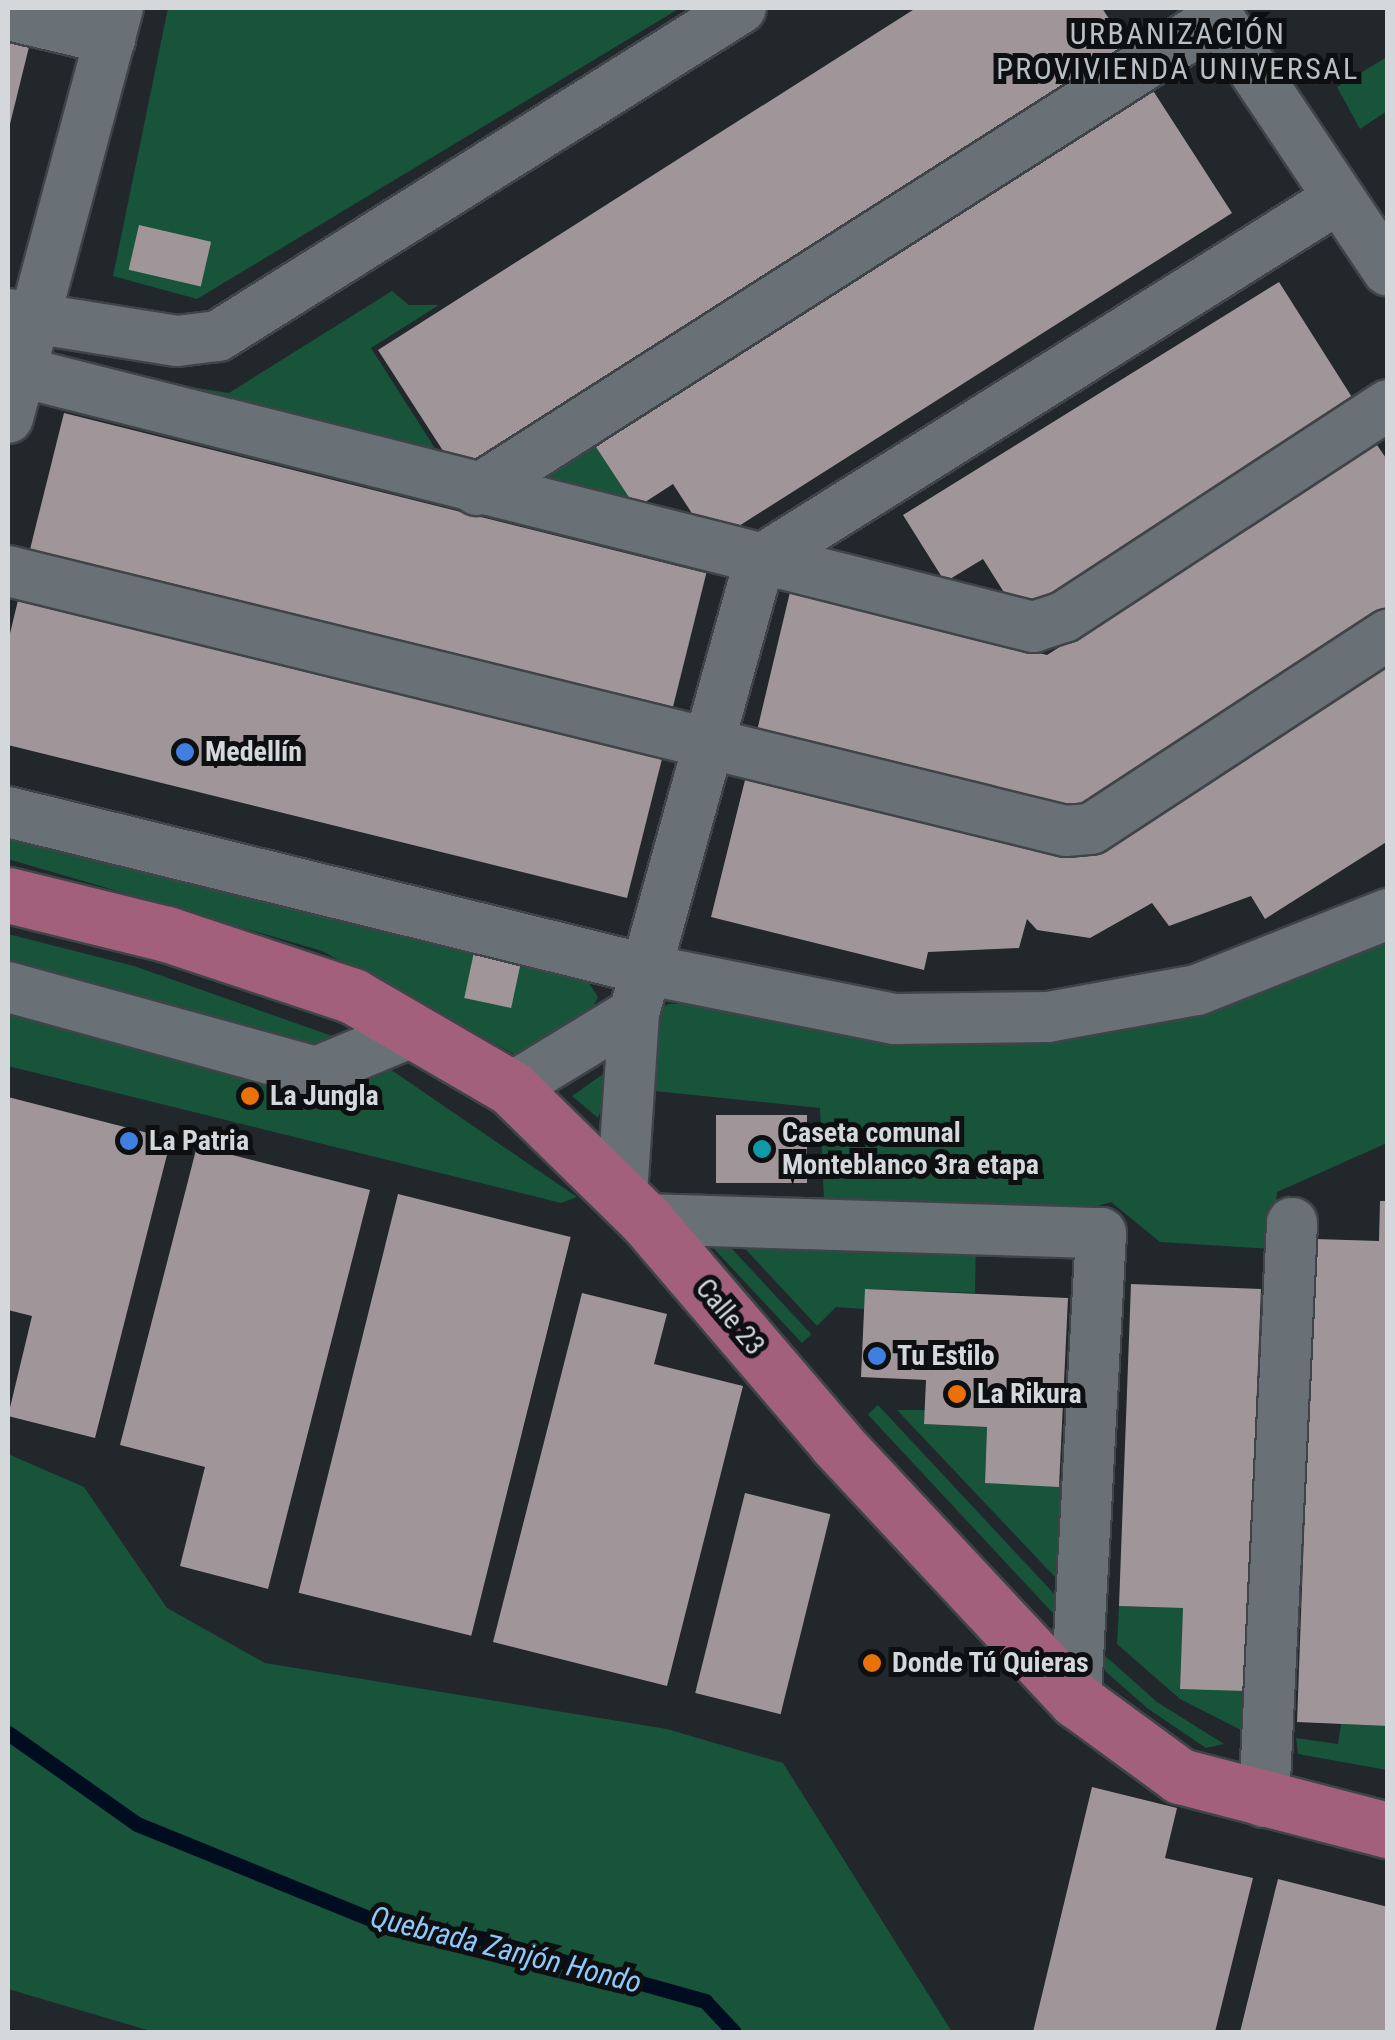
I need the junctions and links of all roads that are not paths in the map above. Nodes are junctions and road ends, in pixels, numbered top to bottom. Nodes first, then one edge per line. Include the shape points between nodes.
1 (742, 8) edge
2 (1215, 13) edge
3 (8, 15) edge
4 (114, 23) edge
5 (1338, 198) junction
6 (1388, 271) edge
7 (22, 318) edge
8 (14, 395) edge
9 (1388, 406) edge
10 (477, 490) junction
11 (759, 561) junction
12 (8, 571) edge
13 (1388, 635) edge
14 (710, 739) junction
15 (8, 812) edge
16 (8, 895) edge
17 (1388, 914) edge
18 (8, 987) edge
19 (642, 991) junction
20 (414, 1031) junction
21 (511, 1088) junction
22 (633, 1207) junction
23 (1292, 1223) dead end
24 (1076, 1700) junction
25 (1264, 1802) junction
26 (1388, 1830) edge

1 - 7 street via 218,336 178,341
2 - 5 street
2 - 10 street
3 - 4 street
4 - 7 street
5 - 6 street
5 - 11 street
7 - 8 street
8 - 10 street
9 - 11 street via 1048,625 1009,624
10 - 11 street
11 - 14 street
12 - 14 street
13 - 14 street via 1090,829 1066,831
14 - 19 street
15 - 19 street
16 - 20 main road, Calle 23 via 353,996
17 - 19 street via 1198,990 1048,1017 894,1019
18 - 20 street via 316,1072 348,1066
19 - 21 street
19 - 22 street
20 - 21 main road, Calle 23
21 - 22 main road, Calle 23
22 - 24 main road, Calle 23 via 836,1443
22 - 24 street via 1101,1232
23 - 25 street
24 - 25 main road, Calle 23 via 1180,1776
25 - 26 main road, Calle 23

